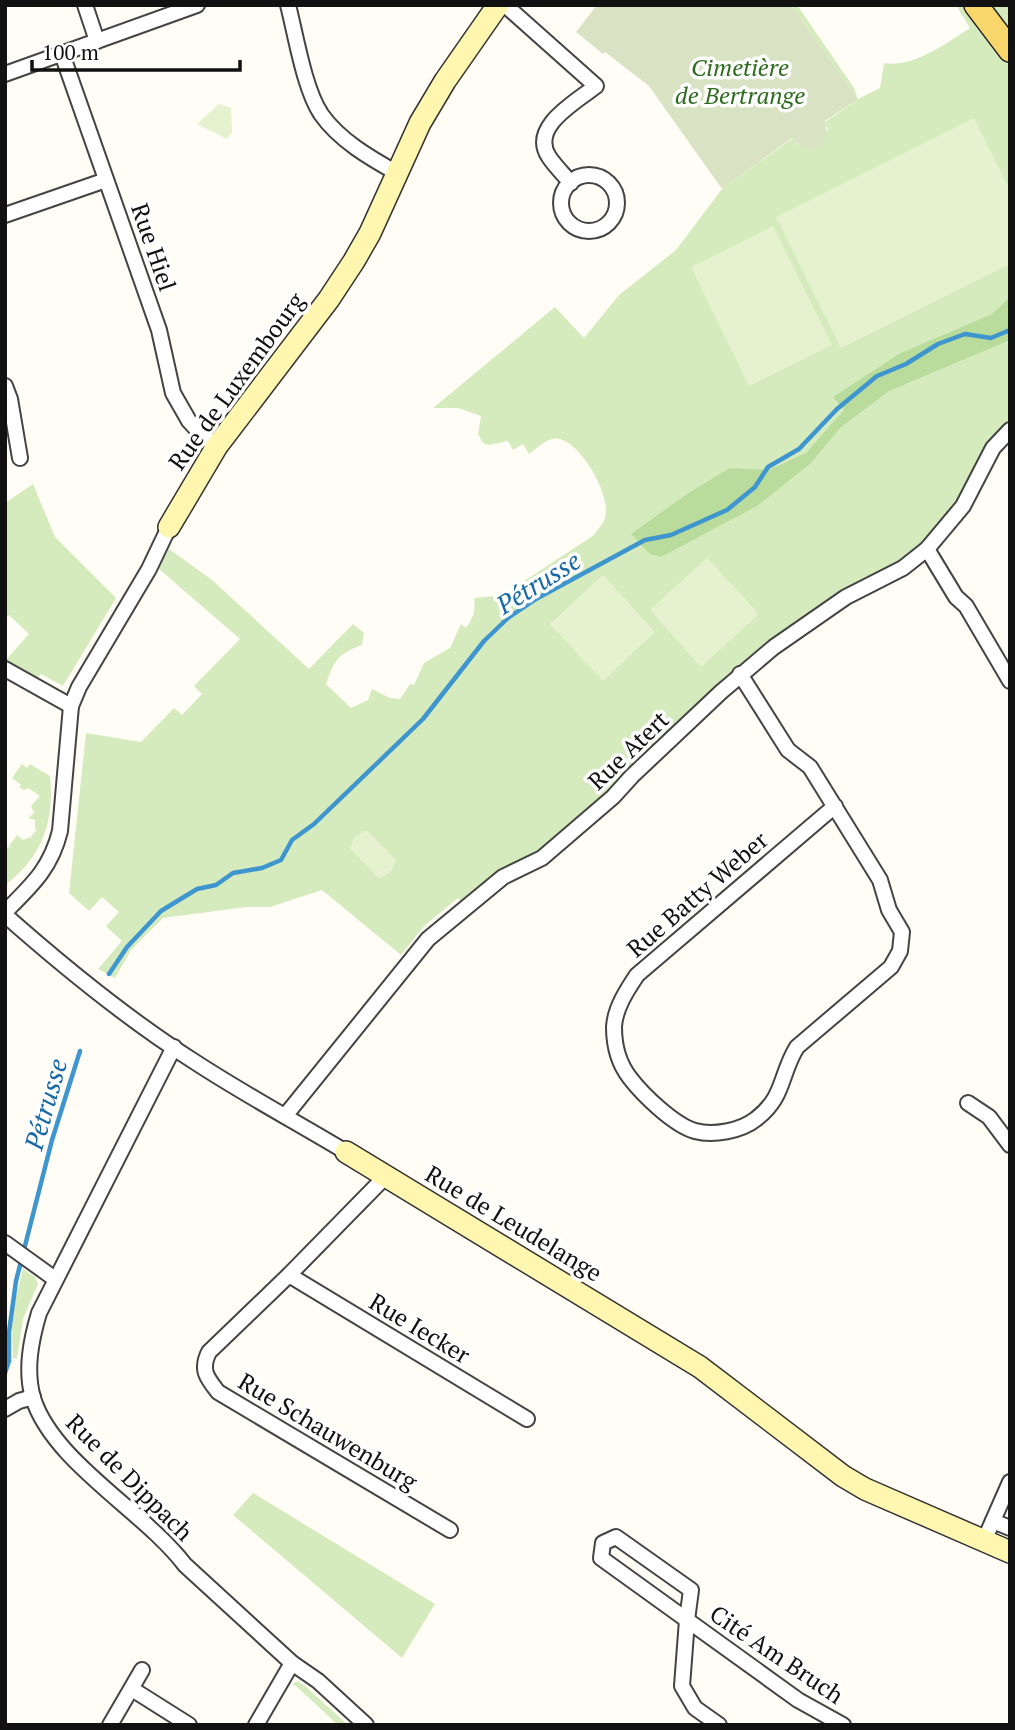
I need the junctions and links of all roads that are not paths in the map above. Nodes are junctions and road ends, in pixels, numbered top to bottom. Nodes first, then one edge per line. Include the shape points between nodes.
1 (85, 5) edge
2 (197, 5) edge
3 (288, 5) edge
4 (498, 5) edge
5 (505, 5) edge
6 (976, 5) edge
7 (97, 41) junction
8 (1010, 50) edge
9 (62, 54) junction
10 (5, 74) edge
11 (397, 173) junction
12 (106, 180) junction
13 (571, 183) dead end
14 (5, 215) edge
15 (5, 386) edge
16 (1010, 430) edge
17 (217, 446) junction
18 (20, 458) dead end
19 (169, 527) joint
20 (927, 549) junction
21 (5, 669) edge
22 (740, 674) junction
23 (1010, 681) edge
24 (71, 706) junction
25 (835, 806) junction
26 (5, 913) edge
27 (174, 1047) junction
28 (968, 1103) dead end
29 (285, 1116) junction
30 (1010, 1145) edge
31 (346, 1152) joint
32 (386, 1176) junction
33 (8, 1245) edge
34 (289, 1275) junction
35 (55, 1279) junction
36 (33, 1397) junction
37 (5, 1409) edge
38 (527, 1419) dead end
39 (1010, 1482) edge
40 (993, 1521) junction
41 (1010, 1528) edge
42 (450, 1530) dead end
43 (984, 1541) junction
44 (1010, 1552) edge
45 (687, 1620) junction
46 (292, 1663) junction
47 (142, 1670) dead end
48 (132, 1689) junction
49 (110, 1725) edge
50 (189, 1725) edge
51 (257, 1725) edge
52 (366, 1725) edge
53 (719, 1725) edge
54 (843, 1725) edge

1 - 7 street
2 - 7 street
3 - 11 street via 321,114 352,145
4 - 11 street, Rue de Luxembourg via 444,80
5 - 13 street via 596,86 556,119 544,137 549,159
6 - 8 main road
7 - 9 street
9 - 10 street
9 - 12 street, Rue Hiel
11 - 17 street, Rue de Luxembourg via 370,233 329,299
12 - 14 street
12 - 17 street, Rue Hiel via 159,330 173,393 189,421
15 - 18 street
16 - 20 street, Rue Atert via 993,448 963,506
17 - 19 street, Rue de Luxembourg
19 - 24 street, Rue de Luxembourg
20 - 22 street, Rue Atert via 903,568 846,597
20 - 23 street
21 - 24 street
22 - 25 street, Rue Batty Weber via 788,750 810,766
22 - 29 street, Rue Atert via 613,797 542,858 503,877 428,939
24 - 26 street, Rue de Luxembourg via 55,850 36,880
25 - 25 street, Rue Batty Weber via 637,975 622,998 614,1025 616,1050 628,1076 656,1105 695,1131 717,1133 757,1119 775,1101 797,1046 891,967 900,951 902,932 880,880
26 - 27 street, Rue de Leudelange via 73,974
27 - 29 street, Rue de Leudelange
27 - 35 street, Rue de Dippach
28 - 30 street via 989,1117
29 - 31 street, Rue de Leudelange
31 - 32 street, Rue de Leudelange
32 - 34 street, Rue Schauwenburg
32 - 43 street, Rue de Leudelange via 700,1367 843,1476
33 - 35 street
34 - 38 street, Rue Iecker
34 - 42 street, Rue Schauwenburg via 209,1352 206,1377 218,1392
35 - 36 street, Rue de Dippach via 32,1336 29,1367
36 - 37 street
36 - 46 street, Rue de Dippach via 43,1422 60,1444
39 - 40 street
40 - 41 street
40 - 43 street
43 - 44 street, Rue de Leudelange
45 - 45 street, Cité Am Bruch via 691,1590 617,1536 603,1543 601,1558
45 - 53 street, Cité Am Bruch via 681,1686 695,1708
45 - 54 street, Cité Am Bruch via 798,1700
46 - 51 street
46 - 52 street, Rue de Dippach
47 - 48 street
48 - 49 street
48 - 50 street

